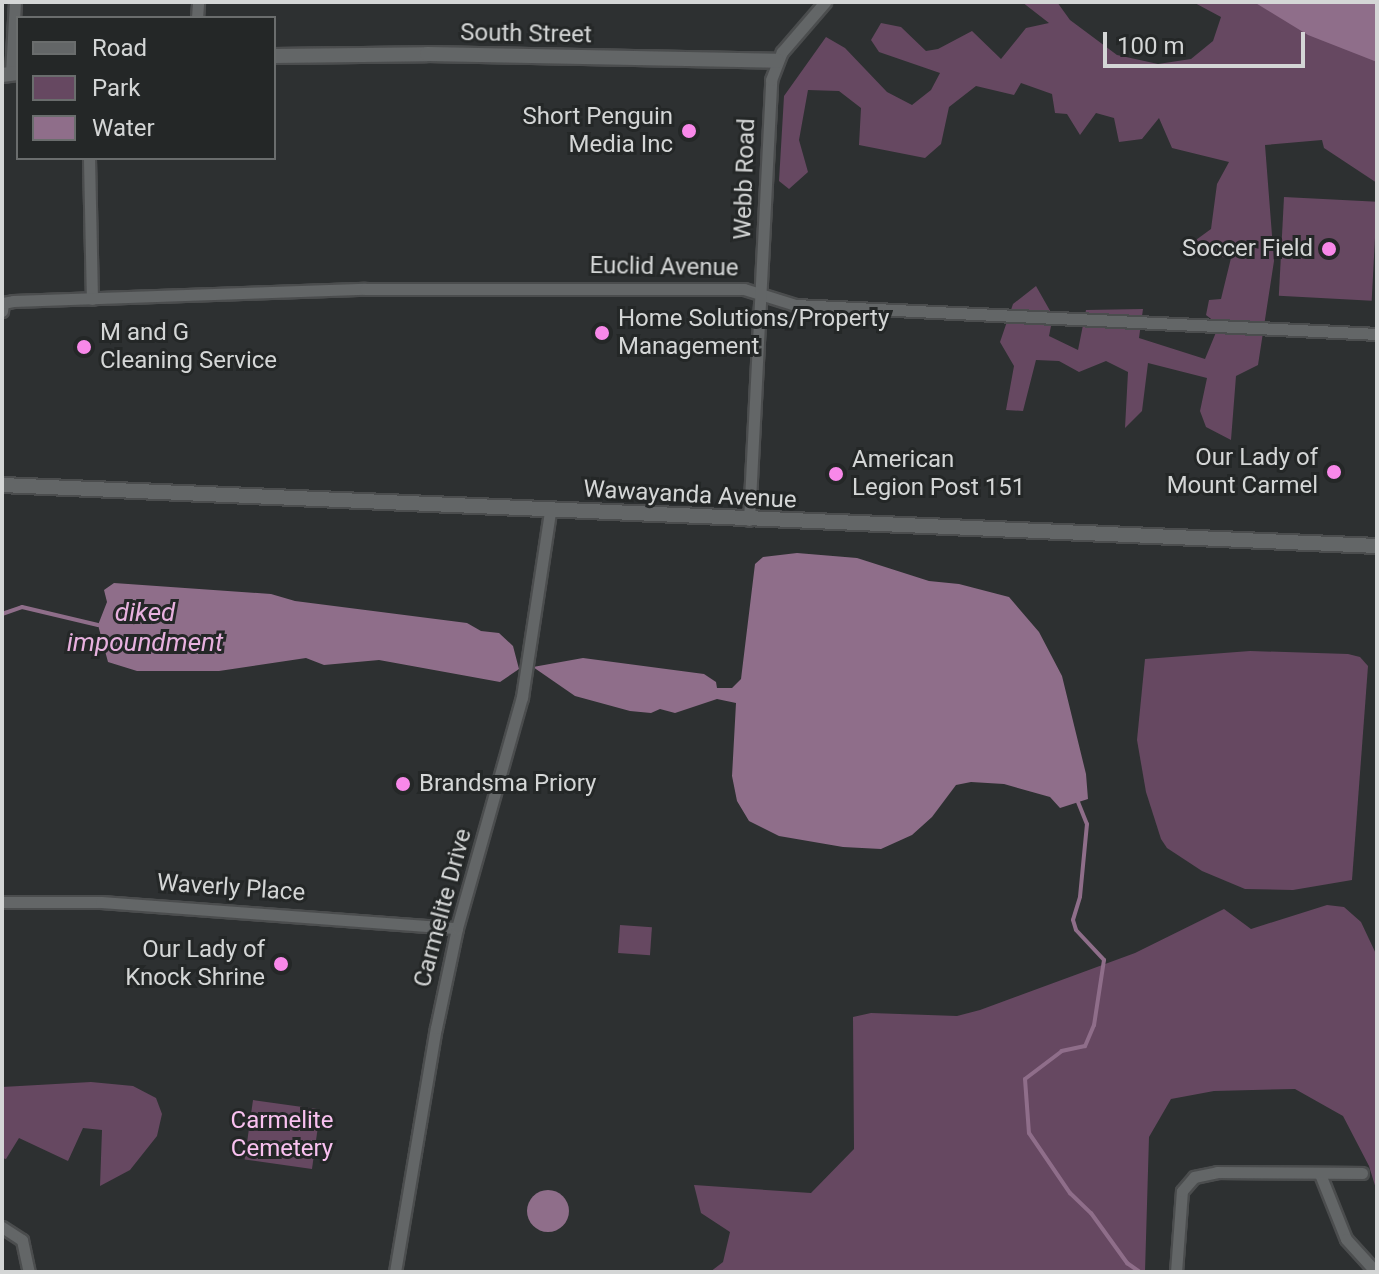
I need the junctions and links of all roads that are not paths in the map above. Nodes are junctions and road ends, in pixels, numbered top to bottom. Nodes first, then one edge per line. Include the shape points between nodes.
1 (15, 2) edge
2 (825, 2) edge
3 (276, 56) edge
4 (777, 61) junction
5 (10, 74) edge
6 (89, 160) edge
7 (763, 295) junction
8 (92, 299) junction
9 (2, 311) edge
10 (1377, 334) edge
11 (2, 485) edge
12 (550, 511) junction
13 (749, 520) junction
14 (1377, 546) edge
15 (2, 902) edge
16 (457, 928) junction
17 (1362, 1173) dead end
18 (1320, 1174) junction
19 (2, 1227) edge
20 (29, 1272) edge
21 (395, 1272) edge
22 (1176, 1272) edge
23 (1376, 1272) edge

1 - 5 street
2 - 4 street, Webb Road
3 - 4 street, South Street
4 - 7 street, Webb Road via 771,80
6 - 8 street
7 - 8 street, Euclid Avenue via 744,289 500,287
7 - 10 street, Euclid Avenue via 795,305
7 - 13 street, Webb Road
8 - 9 street, Euclid Avenue via 13,301 3,303
11 - 12 street, Wawayanda Avenue
12 - 13 street, Wawayanda Avenue
12 - 16 street, Carmelite Drive via 522,697
13 - 14 street, Wawayanda Avenue
15 - 16 street, Waverly Place via 185,906
16 - 21 street, Carmelite Drive
17 - 18 street
18 - 22 street via 1217,1172 1194,1177 1182,1191
18 - 23 street via 1346,1239
19 - 20 street via 22,1240

